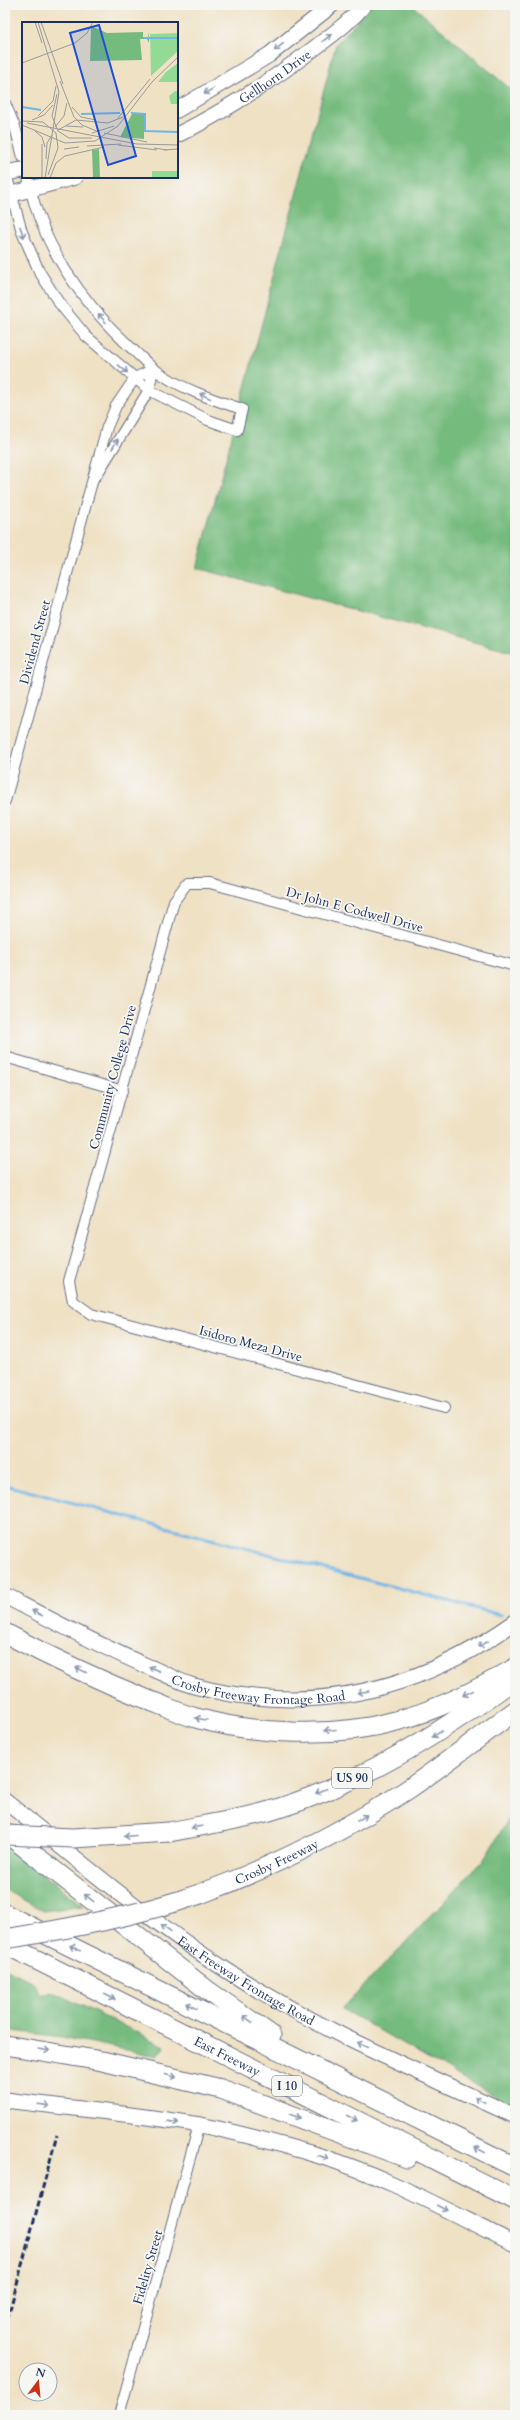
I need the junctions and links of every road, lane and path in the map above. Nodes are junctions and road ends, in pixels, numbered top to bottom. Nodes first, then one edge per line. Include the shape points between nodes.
1 (332, 5) edge
2 (364, 5) edge
3 (5, 103) edge
4 (178, 109) edge
5 (178, 133) edge
6 (22, 153) edge
7 (22, 170) edge
8 (5, 172) edge
9 (68, 178) edge
10 (29, 184) edge
11 (8, 195) edge
12 (153, 368) junction
13 (135, 378) junction
14 (149, 390) junction
15 (88, 490) junction
16 (5, 801) edge
17 (187, 883) joint
18 (515, 966) edge
19 (5, 1057) edge
20 (123, 1090) junction
21 (69, 1281) joint
22 (444, 1408) dead end
23 (5, 1596) edge
24 (515, 1622) edge
25 (5, 1633) edge
26 (515, 1668) edge
27 (515, 1679) edge
28 (515, 1711) edge
29 (5, 1801) edge
30 (5, 1832) edge
31 (5, 1835) edge
32 (5, 1914) edge
33 (5, 1939) edge
34 (5, 1944) edge
35 (5, 1952) edge
36 (76, 1979) junction
37 (5, 2045) edge
38 (5, 2100) edge
39 (389, 2105) junction
40 (515, 2116) edge
41 (199, 2125) junction
42 (515, 2167) edge
43 (507, 2196) edge
44 (515, 2244) edge
45 (118, 2415) edge

1 -> 4 main road, Gellhorn Drive via 269,55
5 -> 2 main road, Gellhorn Drive via 283,71 354,17
3 - 6 street
7 - 8 main road
8 - 11 street
9 - 10 main road
10 - 11 main road
12 -> 10 street via 110,328 59,260 44,229
11 -> 13 street via 39,271 59,303 86,336
12 - 13 street, Dividend Street
12 - 14 street, Dividend Street
14 -> 12 street via 208,420 237,430 242,409 179,384
13 - 14 street
13 - 15 street, Dividend Street via 116,406 107,427
15 -> 14 street, Dividend Street
15 - 16 street, Dividend Street
17 - 18 street, Dr John E Codwell Drive via 210,883
17 - 20 street, Community College Drive via 174,901
19 - 20 street
20 - 21 street, Community College Drive
21 - 22 street, Isidoro Meza Drive via 74,1301 91,1314
24 -> 23 main road, Crosby Freeway Frontage Road via 490,1640 449,1662 378,1689 331,1696 270,1699 237,1696 192,1685 112,1651
26 -> 25 highway via 452,1701 395,1722 319,1732 276,1730 228,1725 195,1718 117,1688
27 -> 31 highway, US 90, bridge via 419,1745 320,1792 274,1810 169,1832 73,1838
33 -> 28 highway, Crosby Freeway, bridge via 156,1909 282,1861 358,1820 408,1789
40 -> 29 main road, East Freeway Frontage Road via 340,2035 226,1970 145,1913
39 -> 30 highway via 321,2067 263,2030 155,1950
39 -> 32 highway, I 10
34 - 36 highway, East Freeway / I 10
35 - 36 highway
36 -> 43 highway, East Freeway / I 10
37 -> 43 highway via 102,2061 221,2090
38 -> 41 main road
42 -> 39 highway, I 10
41 -> 44 main road via 321,2156 414,2193
41 - 45 street, Fidelity Street

